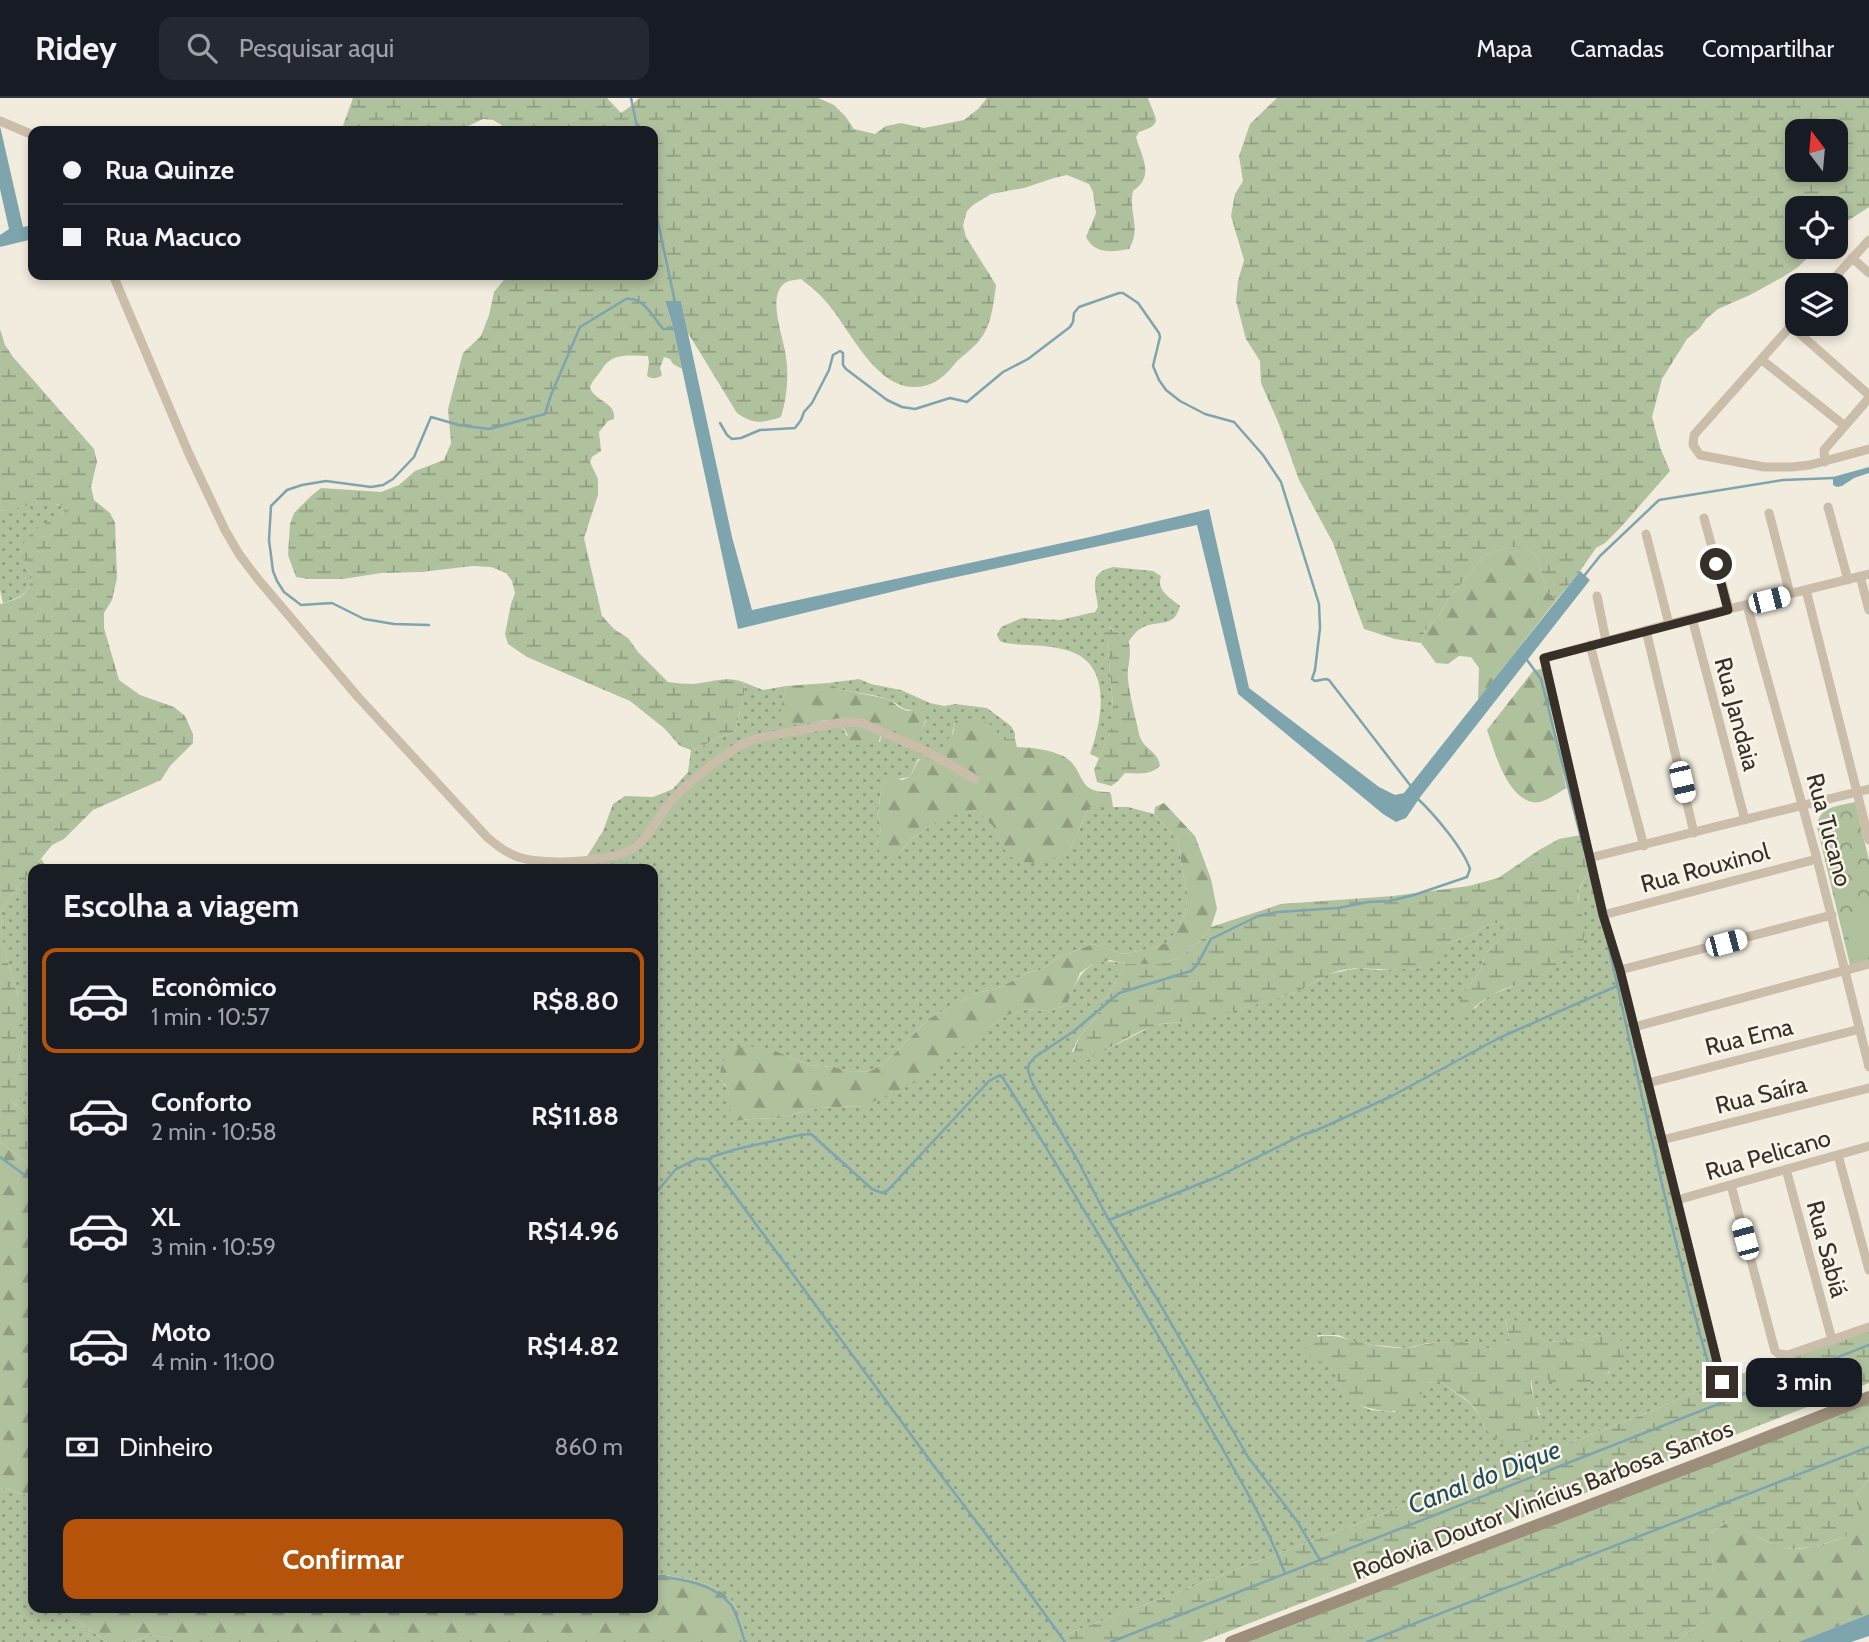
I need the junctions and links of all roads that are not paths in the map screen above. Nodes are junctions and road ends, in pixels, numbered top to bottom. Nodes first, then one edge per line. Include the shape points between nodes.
1 (0, 121) edge
2 (28, 133) edge
3 (1869, 240) edge
4 (1852, 258) junction
5 (1839, 273) edge
6 (1869, 273) edge
7 (115, 280) edge
8 (1785, 333) edge
9 (1807, 336) edge
10 (1762, 360) junction
11 (1869, 397) edge
12 (1845, 426) junction
13 (1869, 449) edge
14 (1825, 461) junction
15 (1828, 507) dead end
16 (1769, 513) dead end
17 (1704, 519) dead end
18 (1646, 534) dead end
19 (1865, 575) edge
20 (1848, 580) junction
21 (1806, 590) junction
22 (1790, 594) junction
23 (1597, 596) dead end
24 (1748, 605) junction
25 (1728, 610) junction
26 (1869, 610) edge
27 (1692, 618) junction
28 (1669, 624) junction
29 (1646, 630) junction
30 (1606, 640) junction
31 (1590, 645) junction
32 (975, 779) dead end
33 (1869, 789) edge
34 (1858, 792) junction
35 (1802, 806) junction
36 (1745, 820) junction
37 (1694, 833) junction
38 (1869, 840) edge
39 (1644, 846) junction
40 (1589, 858) junction
41 (1817, 859) junction
42 (1603, 915) junction
43 (1832, 915) junction
44 (1869, 964) edge
45 (1620, 970) junction
46 (1844, 970) junction
47 (1634, 1027) junction
48 (1860, 1029) junction
49 (1869, 1067) edge
50 (1648, 1083) junction
51 (1869, 1088) edge
52 (1662, 1140) junction
53 (1869, 1146) edge
54 (1838, 1155) junction
55 (1786, 1169) junction
56 (1731, 1185) junction
57 (1677, 1200) junction
58 (1869, 1270) edge
59 (1869, 1327) edge
60 (1832, 1340) junction
61 (1722, 1382) dead end
62 (1869, 1397) edge
63 (1231, 1642) edge

1 - 2 street
3 - 4 street
4 - 5 street
4 - 6 street
7 - 32 street via 189,454 239,554 358,697 487,837 508,853 544,862 618,855 639,844 667,806 731,751 754,739 844,722 881,730
8 - 10 street
9 - 11 street
10 - 12 street
10 - 14 street via 1694,435 1694,449 1704,456 1764,467
11 - 12 street
12 - 14 street via 1824,450
13 - 14 street
15 - 20 street
16 - 22 street
17 - 25 street
18 - 28 street
19 - 20 street
19 - 26 street
20 - 21 street
21 - 22 street
21 - 34 street
22 - 24 street
23 - 30 street
24 - 25 street
24 - 35 street, Rua Tucano
25 - 27 street
27 - 28 street
27 - 36 street, Rua Jandaia
28 - 29 street
29 - 30 street
29 - 37 street
30 - 31 street
31 - 39 street
31 - 40 street via 1544,658
33 - 34 street
34 - 35 street
34 - 38 street
35 - 36 street
35 - 41 street, Rua Tucano
36 - 37 street
37 - 39 street
39 - 40 street
40 - 42 street
41 - 42 street, Rua Rouxinol
41 - 43 street, Rua Tucano
42 - 45 street
43 - 45 street
43 - 46 street, Rua Tucano
44 - 46 street
45 - 47 street
46 - 47 street
46 - 48 street, Rua Tucano
47 - 50 street
48 - 49 street, Rua Tucano
48 - 50 street, Rua Ema
50 - 52 street
51 - 52 street, Rua Saíra
52 - 57 street
53 - 54 street, Rua Pelicano
54 - 55 street, Rua Pelicano
54 - 58 street
55 - 56 street, Rua Pelicano
55 - 60 street, Rua Sabiá
56 - 57 street, Rua Pelicano
56 - 60 street via 1773,1347 1788,1355
57 - 61 street
59 - 60 street
62 - 63 main road, Rodovia Doutor Vinícius Barbosa Santos

